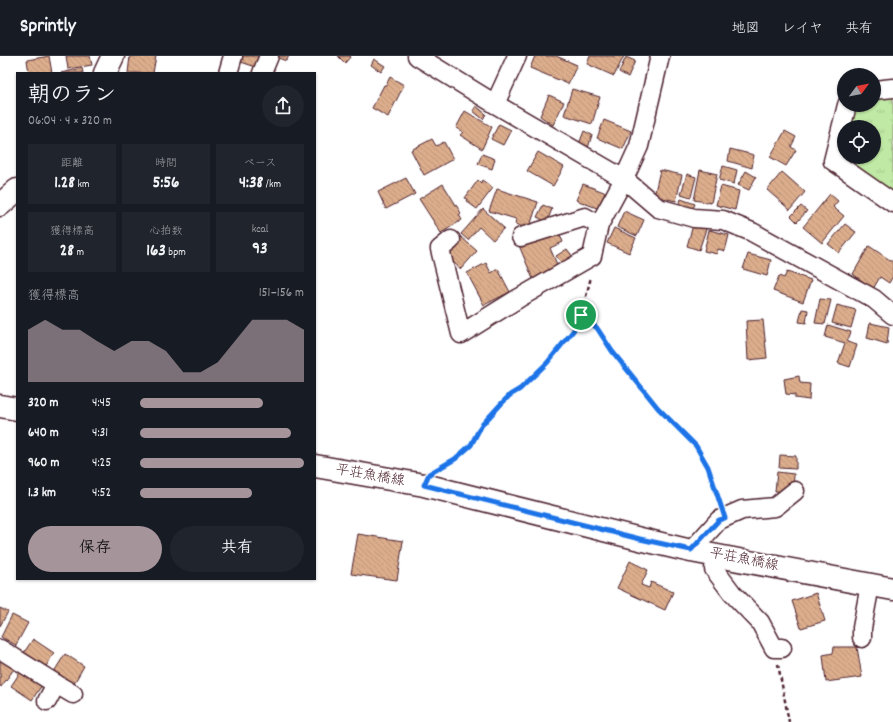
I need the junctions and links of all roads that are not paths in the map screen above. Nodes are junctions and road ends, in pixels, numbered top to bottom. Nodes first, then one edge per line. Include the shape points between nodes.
1 (113, 56) edge
2 (233, 56) edge
3 (269, 56) edge
4 (417, 56) edge
5 (517, 56) edge
6 (660, 56) edge
7 (105, 72) edge
8 (228, 72) edge
9 (262, 72) edge
10 (893, 88) edge
11 (881, 89) edge
12 (495, 104) junction
13 (845, 112) edge
14 (624, 178) junction
15 (16, 191) edge
16 (893, 203) edge
17 (0, 205) edge
18 (599, 225) junction
19 (521, 237) dead end
20 (451, 240) dead end
21 (893, 315) edge
22 (0, 406) edge
23 (16, 409) edge
24 (316, 466) edge
25 (795, 491) dead end
26 (691, 550) junction
27 (716, 555) junction
28 (870, 585) junction
29 (893, 589) edge
30 (862, 638) dead end
31 (778, 648) road end
32 (0, 649) edge
33 (56, 684) junction
34 (73, 694) dead end
35 (47, 701) dead end

1 - 7 main road
2 - 8 street
3 - 9 street
4 - 12 street
5 - 12 street
6 - 14 street via 639,146
10 - 11 street
12 - 14 street
13 - 16 street via 833,161
14 - 18 street
14 - 21 street via 658,208 694,218 723,220 752,232 874,299
15 - 17 main road
18 - 19 street via 585,217
18 - 20 street via 592,256 461,334 440,249
22 - 23 main road
24 - 26 main road, 平荘魚橋線 via 424,485
25 - 26 street via 775,507 742,510 719,520
26 - 27 main road, 平荘魚橋線
27 - 28 main road, 平荘魚橋線
27 - 31 street via 714,569 732,593 760,622
28 - 29 main road, 平荘魚橋線
28 - 30 street
32 - 33 street
33 - 34 street
33 - 35 street

